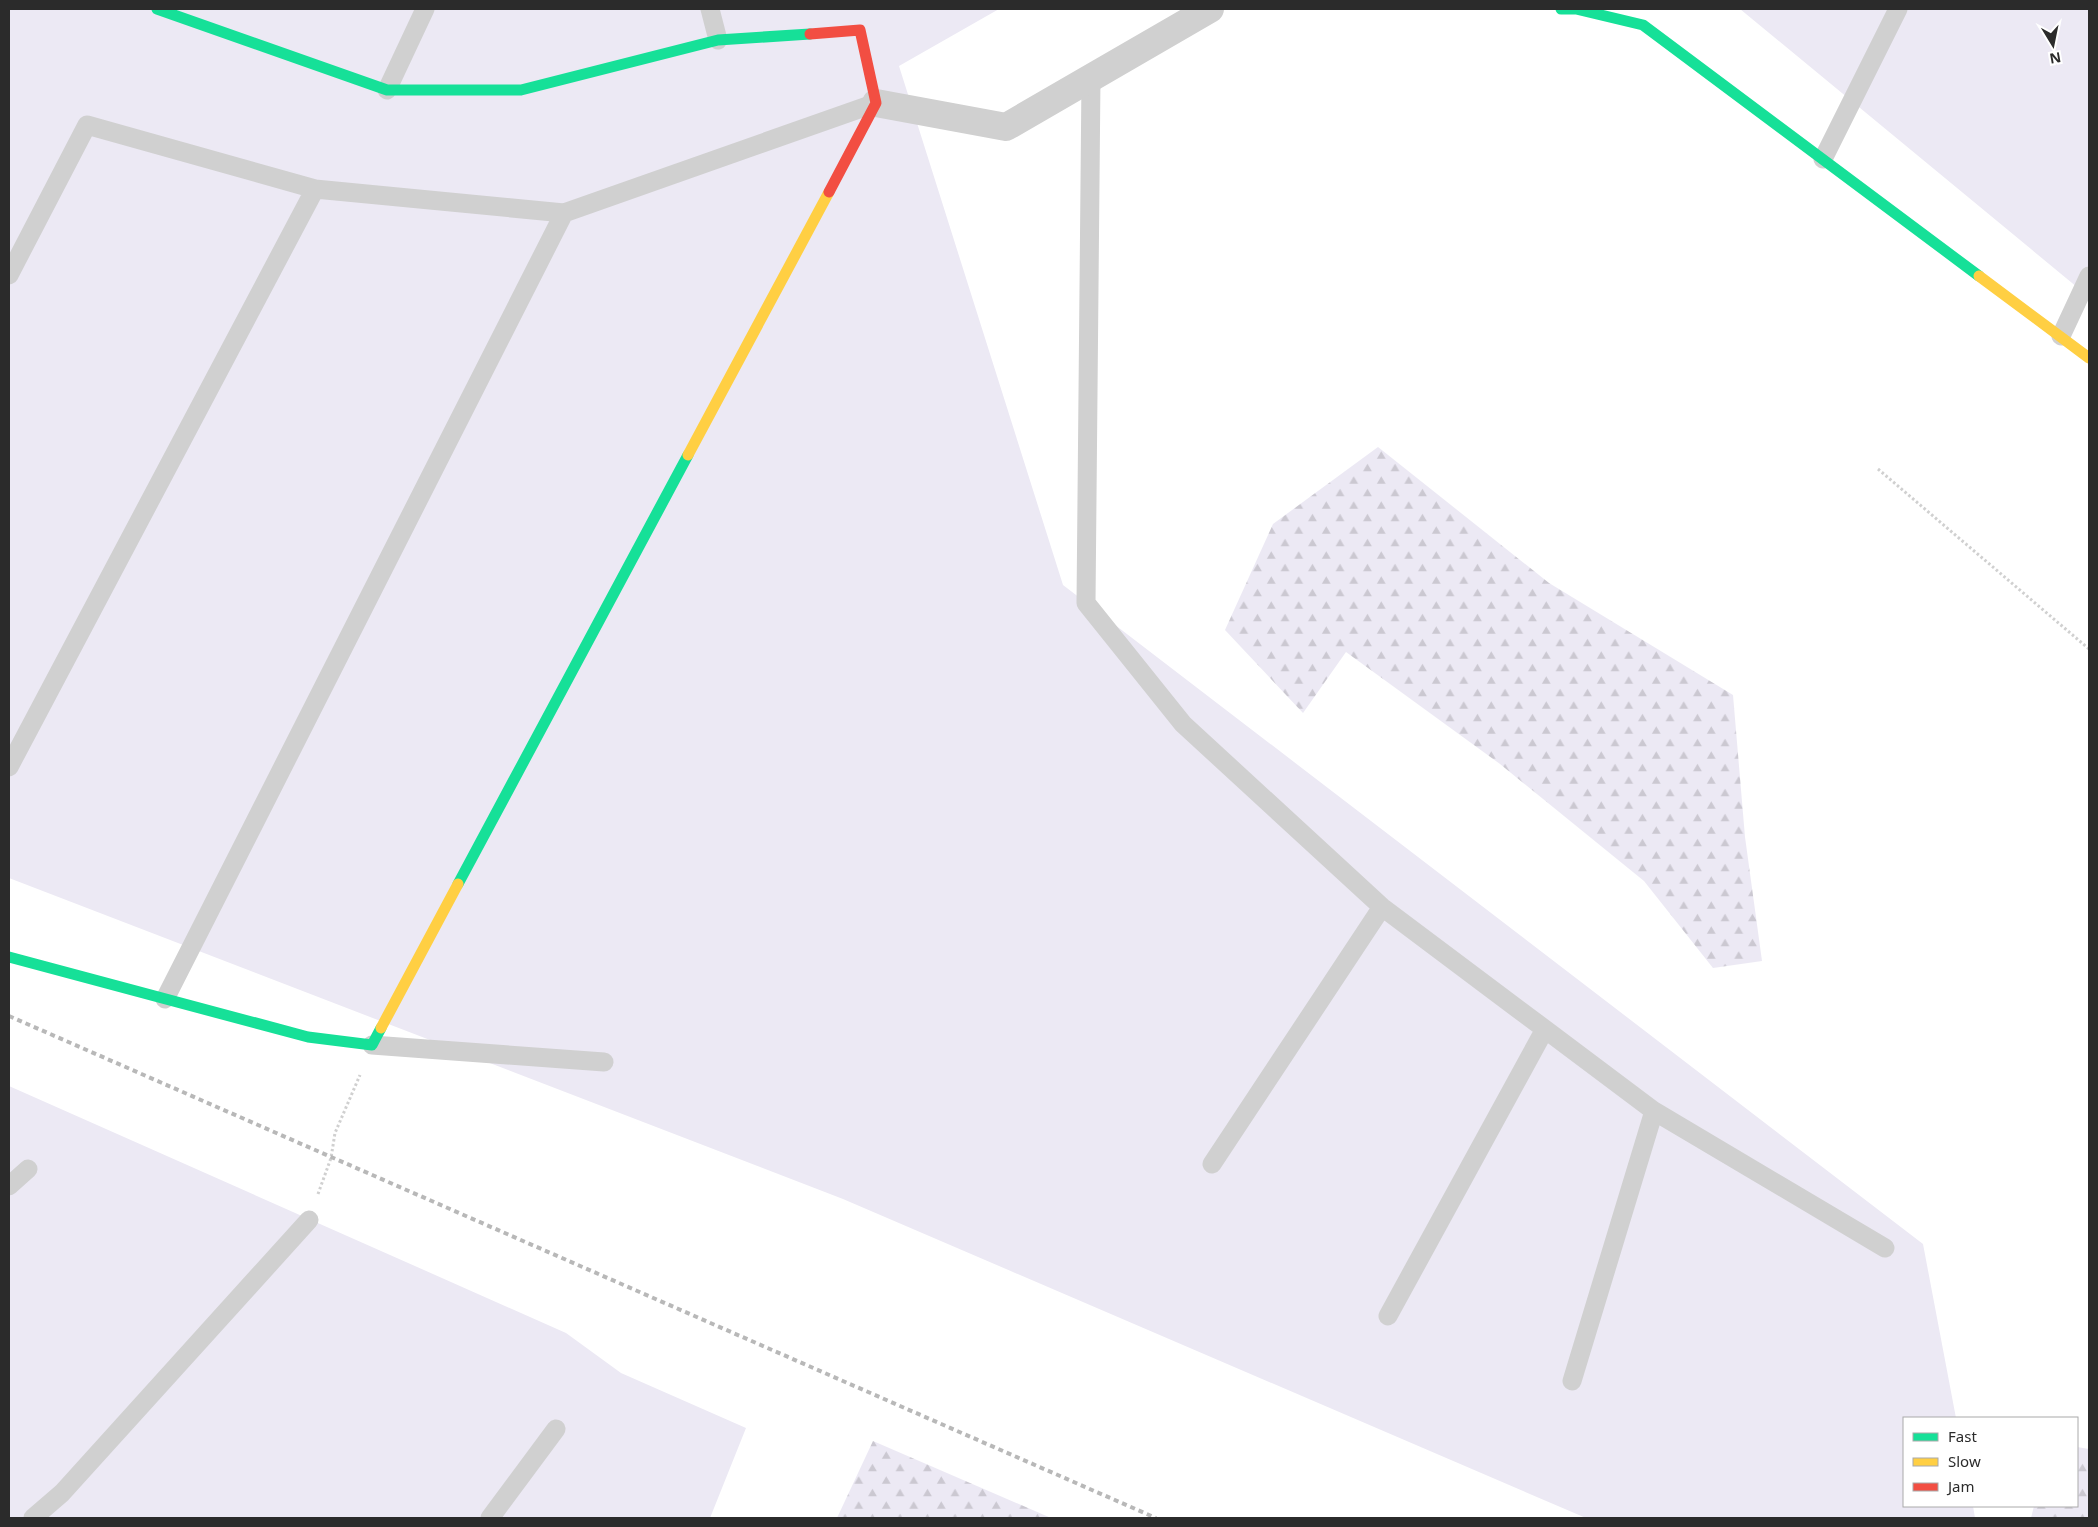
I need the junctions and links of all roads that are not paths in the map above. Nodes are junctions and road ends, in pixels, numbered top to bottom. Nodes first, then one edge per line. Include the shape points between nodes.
1 (157, 9) edge
2 (425, 9) edge
3 (710, 9) edge
4 (1210, 9) edge
5 (1561, 9) edge
6 (1898, 9) edge
7 (718, 40) junction
8 (1091, 78) junction
9 (387, 90) junction
10 (876, 103) junction
11 (1823, 159) junction
12 (315, 188) junction
13 (564, 213) junction
14 (9, 275) edge
15 (2089, 276) edge
16 (2061, 336) junction
17 (2089, 358) edge
18 (9, 767) edge
19 (1382, 906) junction
20 (9, 957) edge
21 (165, 999) junction
22 (1545, 1029) junction
23 (372, 1044) junction
24 (604, 1062) dead end
25 (1654, 1111) junction
26 (1212, 1164) dead end
27 (28, 1169) dead end
28 (9, 1186) edge
29 (309, 1220) road end
30 (1885, 1248) dead end
31 (1388, 1316) dead end
32 (1572, 1382) dead end
33 (556, 1429) dead end
34 (32, 1518) edge
35 (490, 1518) edge

1 - 9 street
2 - 9 lane
3 - 7 lane
4 - 8 street
5 - 11 street via 1576,9 1643,24
6 - 11 lane
7 - 9 street via 521,90
7 - 10 street via 860,30
8 - 10 street via 1006,127
8 - 19 lane via 1086,603 1183,724
10 - 13 lane
10 - 23 street
11 - 16 street
12 - 13 lane
12 - 14 lane via 88,125
12 - 18 lane
13 - 21 lane
15 - 16 lane
16 - 17 street
19 - 22 lane
19 - 26 lane
20 - 21 street
21 - 23 street via 308,1037
22 - 25 lane
22 - 31 lane
23 - 24 lane
25 - 30 lane
25 - 32 lane
27 - 28 lane
29 - 34 lane via 62,1493
33 - 35 lane

